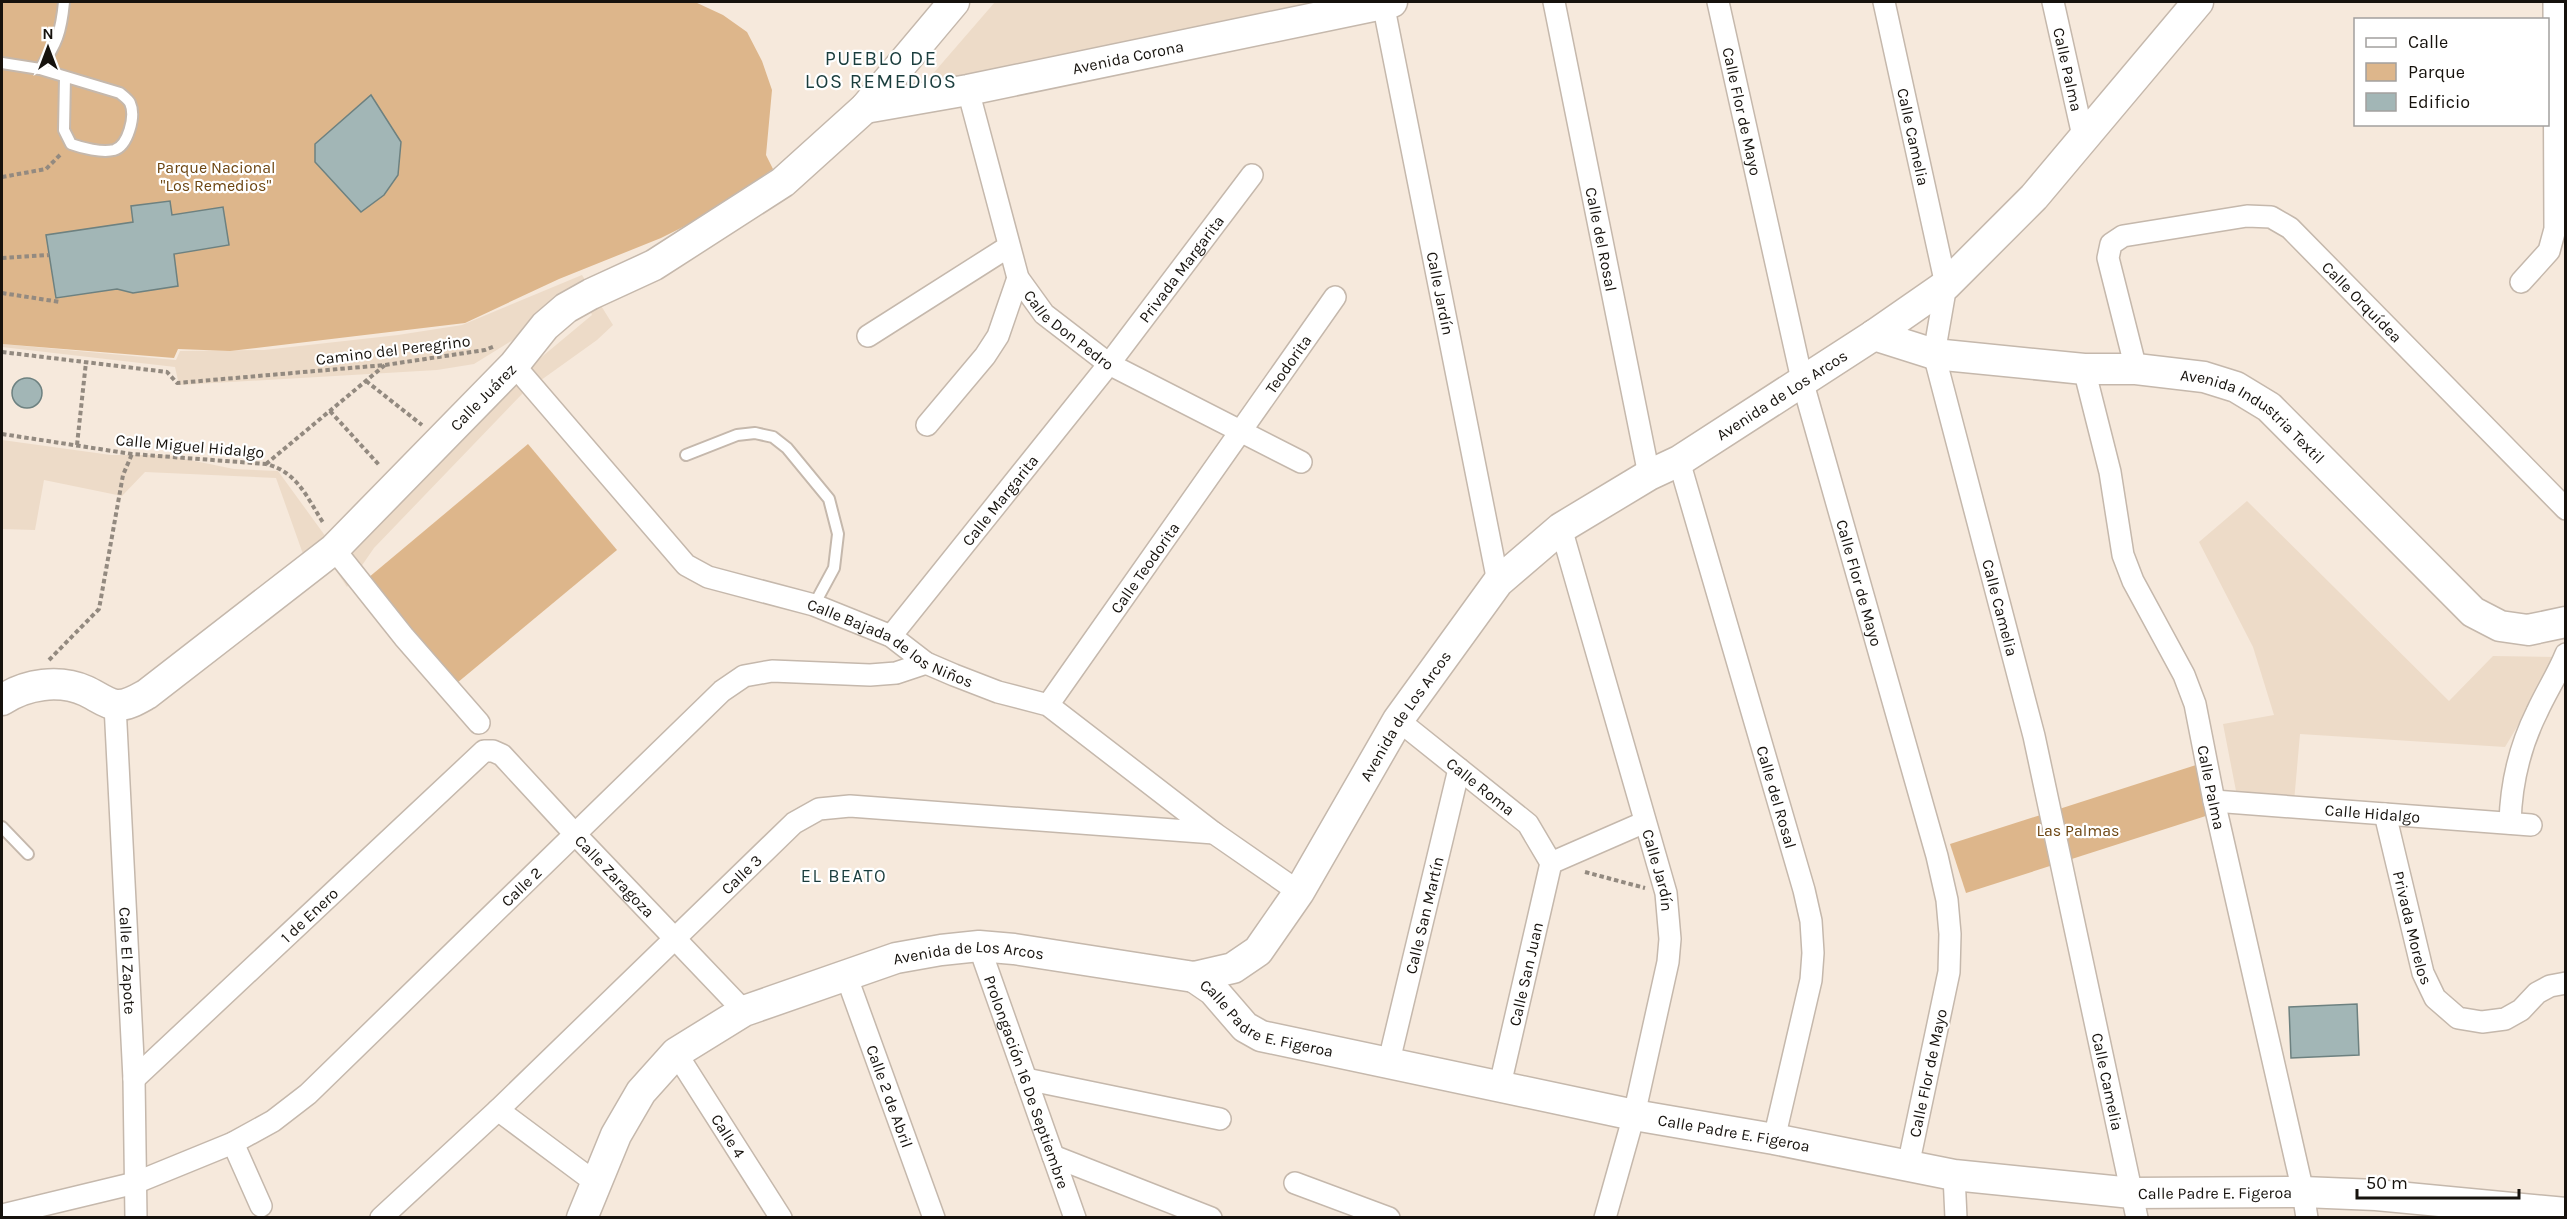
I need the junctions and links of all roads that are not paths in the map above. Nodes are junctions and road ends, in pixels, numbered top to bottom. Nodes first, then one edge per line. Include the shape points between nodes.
1 (64, 2) edge
2 (954, 2) edge
3 (1388, 2) edge
4 (1554, 2) edge
5 (1718, 2) edge
6 (1884, 2) edge
7 (2053, 2) edge
8 (2198, 2) edge
9 (2554, 2) edge
10 (2, 63) edge
11 (40, 69) junction
12 (65, 77) junction
13 (968, 90) junction
14 (865, 108) junction
15 (2083, 136) junction
16 (1252, 175) dead end
17 (1008, 247) junction
18 (1018, 278) junction
19 (2521, 282) dead end
20 (1947, 285) junction
21 (1335, 297) dead end
22 (1875, 335) junction
23 (868, 336) dead end
24 (1934, 354) junction
25 (507, 355) junction
26 (1109, 364) junction
27 (2084, 369) junction
28 (2136, 369) junction
29 (1802, 380) junction
30 (927, 425) dead end
31 (1241, 432) junction
32 (686, 455) dead end
33 (1678, 461) junction
34 (1301, 462) dead end
35 (1649, 475) junction
36 (2565, 509) edge
37 (1561, 528) junction
38 (336, 547) junction
39 (1498, 582) junction
40 (814, 604) junction
41 (2565, 621) edge
42 (891, 636) junction
43 (2565, 654) edge
44 (926, 663) junction
45 (11, 694) edge
46 (115, 705) junction
47 (1048, 705) junction
48 (1398, 720) junction
49 (479, 723) dead end
50 (484, 751) joint
51 (1459, 769) junction
52 (2214, 801) junction
53 (2385, 814) junction
54 (1645, 822) junction
55 (2510, 823) junction
56 (2531, 825) dead end
57 (2, 827) edge
58 (574, 833) junction
59 (1214, 833) junction
60 (28, 854) dead end
61 (1551, 863) junction
62 (1299, 892) junction
63 (677, 939) junction
64 (979, 946) junction
65 (846, 975) junction
66 (1194, 977) junction
67 (2565, 983) edge
68 (744, 1011) junction
69 (676, 1053) junction
70 (1389, 1061) junction
71 (134, 1078) junction
72 (1026, 1078) junction
73 (1500, 1085) junction
74 (498, 1110) junction
75 (1634, 1115) junction
76 (1220, 1119) dead end
77 (1774, 1139) junction
78 (233, 1143) junction
79 (1053, 1156) junction
80 (1908, 1166) junction
81 (1954, 1175) junction
82 (135, 1183) junction
83 (1295, 1183) dead end
84 (596, 1184) junction
85 (2134, 1205) edge
86 (2305, 1205) edge
87 (261, 1206) dead end
88 (2565, 1213) edge
89 (2530, 1214) edge
90 (2, 1215) edge
91 (136, 1218) edge
92 (381, 1218) edge
93 (582, 1218) edge
94 (781, 1218) edge
95 (934, 1218) edge
96 (1075, 1218) edge
97 (1210, 1218) edge
98 (1389, 1218) edge
99 (1605, 1218) edge
100 (1956, 1218) edge

1 - 11 lane via 62,29
2 - 14 main road, Calle Juárez
3 - 13 main road, Avenida Corona
3 - 39 street, Calle Jardín
4 - 35 street, Calle del Rosal
5 - 29 street, Calle Flor de Mayo
6 - 20 street, Calle Camelia
7 - 15 street, Calle Palma
8 - 15 main road, Avenida de Los Arcos
9 - 19 street via 2555,229 2548,252
10 - 11 lane
11 - 12 lane
12 - 12 lane via 64,130 71,144 108,151 122,146 132,116 130,102 120,93
13 - 14 main road, Avenida Corona
13 - 17 street, Calle Don Pedro
14 - 25 main road, Calle Juárez via 783,182 756,201 654,265 566,308
15 - 20 main road, Avenida de Los Arcos via 2034,197
16 - 26 street, Privada Margarita
17 - 18 street, Calle Don Pedro
17 - 23 street
18 - 26 street, Calle Don Pedro via 1044,314
18 - 30 street via 998,336
20 - 22 main road, Avenida de Los Arcos
20 - 24 street, Calle Camelia
21 - 31 street, Teodorita
22 - 24 main road, Avenida Industria Textil
22 - 29 main road, Avenida de Los Arcos
24 - 27 main road, Avenida Industria Textil
24 - 85 street, Calle Camelia via 2034,736
25 - 38 main road, Calle Juárez via 441,440
25 - 40 street, Calle Bajada de los Niños via 686,565 708,577
26 - 31 street, Calle Don Pedro
26 - 42 street, Calle Margarita
27 - 28 main road, Avenida Industria Textil
27 - 52 street, Calle Palma via 2110,472 2123,555 2195,704
28 - 36 street, Calle Orquídea via 2108,258 2111,244 2123,236 2247,216 2271,217 2290,228
28 - 41 main road, Avenida Industria Textil via 2204,377 2236,387 2270,407 2473,612 2500,626 2528,630
29 - 33 main road, Avenida de Los Arcos
29 - 80 street, Calle Flor de Mayo via 1947,900 1948,972
31 - 34 street, Calle Don Pedro
31 - 47 street, Calle Teodorita
32 - 40 lane via 737,435 755,433 772,437 787,448 829,499 838,534 834,568
33 - 35 main road, Avenida de Los Arcos
33 - 77 street, Calle del Rosal via 1811,921 1811,980
35 - 37 main road, Avenida de Los Arcos
37 - 39 main road, Avenida de Los Arcos
37 - 54 street, Calle Jardín
38 - 46 main road, Calle Juárez via 147,694
38 - 49 street via 404,638
39 - 48 main road, Avenida de Los Arcos
40 - 42 street, Calle Bajada de los Niños
42 - 44 street, Calle Bajada de los Niños
43 - 55 street via 2536,714 2514,776
44 - 47 street, Calle Bajada de los Niños via 998,692
44 - 58 street, Calle 2 via 897,673 870,675 771,672 744,676 722,691
45 - 46 main road via 57,683 84,690
46 - 71 street, Calle El Zapote
47 - 59 street, Calle Bajada de los Niños
48 - 51 street, Calle Roma
48 - 62 main road, Avenida de Los Arcos
50 - 58 street, Calle Zaragoza via 502,755
50 - 71 street, 1 de Enero
51 - 61 street, Calle Roma via 1528,824
51 - 70 street, Calle San Martín
52 - 53 street, Calle Hidalgo
52 - 86 street, Calle Palma
53 - 55 street, Calle Hidalgo
53 - 67 street, Privada Morelos via 2423,973 2435,998 2458,1018 2482,1022 2505,1019 2521,1010 2537,993
54 - 61 street
54 - 75 street, Calle Jardín via 1666,893 1670,939
55 - 56 street, Calle Hidalgo
57 - 60 lane
58 - 63 street, Calle Zaragoza
58 - 78 street, Calle 2 via 308,1094 273,1121
59 - 62 street, Calle Bajada de los Niños
59 - 63 street, Calle 3 via 850,806 819,809 794,823
61 - 73 street, Calle San Juan
62 - 66 main road, Avenida de Los Arcos via 1258,951 1233,968
63 - 68 street, Calle Zaragoza
63 - 74 street, Calle 3
64 - 65 main road, Avenida de Los Arcos via 897,958
64 - 66 main road, Avenida de Los Arcos
64 - 72 street, Prolongación 16 De Septiembre
65 - 68 main road, Avenida de Los Arcos
65 - 95 street, Calle 2 de Abril
66 - 70 main road, Calle Padre E. Figeroa via 1213,990 1245,1027 1260,1036
68 - 69 main road, Avenida de Los Arcos
69 - 84 main road, Avenida de Los Arcos via 641,1092 616,1135
69 - 94 street, Calle 4
70 - 73 main road, Calle Padre E. Figeroa
71 - 82 street, Calle El Zapote
72 - 76 street
72 - 79 street, Prolongación 16 De Septiembre
73 - 75 main road, Calle Padre E. Figeroa
74 - 84 street
74 - 92 street, Calle 3
75 - 77 main road, Calle Padre E. Figeroa
75 - 99 street, Calle Jardín
77 - 80 main road, Calle Padre E. Figeroa
78 - 82 street, Calle 2
78 - 87 street
79 - 96 street, Prolongación 16 De Septiembre
79 - 97 street
80 - 81 main road, Calle Padre E. Figeroa
81 - 85 main road, Calle Padre E. Figeroa
81 - 100 street
82 - 90 street, Calle 2
82 - 91 street, Calle El Zapote
83 - 98 street
84 - 93 main road, Avenida de Los Arcos
85 - 86 main road, Calle Padre E. Figeroa
86 - 89 main road, Calle Padre E. Figeroa via 2376,1195
88 - 89 main road, Calle Padre E. Figeroa

